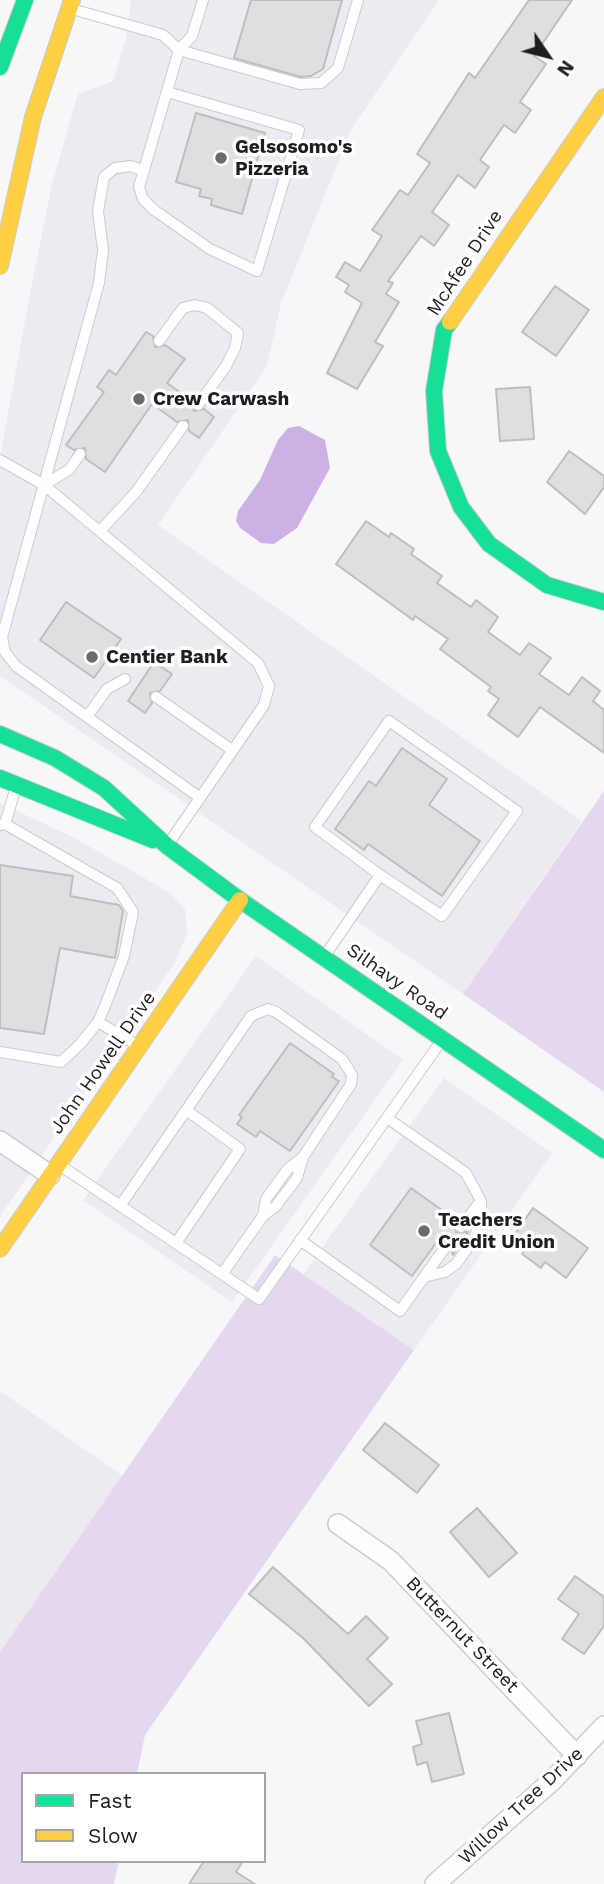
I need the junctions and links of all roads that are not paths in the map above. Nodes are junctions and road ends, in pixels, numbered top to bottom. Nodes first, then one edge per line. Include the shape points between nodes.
1 (24, 0) edge
2 (203, 0) edge
3 (358, 0) edge
4 (70, 4) edge
5 (180, 50) junction
6 (0, 67) edge
7 (167, 92) junction
8 (604, 97) edge
9 (598, 118) edge
10 (144, 171) junction
11 (0, 266) edge
12 (159, 341) dead end
13 (198, 405) dead end
14 (183, 426) dead end
15 (80, 454) dead end
16 (0, 460) edge
17 (44, 485) junction
18 (100, 531) junction
19 (604, 602) edge
20 (125, 679) dead end
21 (156, 697) dead end
22 (87, 717) junction
23 (0, 734) edge
24 (232, 750) junction
25 (0, 778) edge
26 (16, 786) junction
27 (199, 797) junction
28 (2, 824) edge
29 (167, 846) junction
30 (380, 875) junction
31 (240, 900) junction
32 (324, 957) junction
33 (98, 1022) junction
34 (443, 1039) junction
35 (140, 1046) junction
36 (0, 1052) edge
37 (186, 1111) junction
38 (387, 1118) junction
39 (0, 1141) edge
40 (604, 1150) edge
41 (54, 1170) junction
42 (481, 1201) junction
43 (120, 1206) junction
44 (461, 1227) dead end
45 (300, 1240) junction
46 (176, 1243) junction
47 (0, 1249) edge
48 (444, 1249) dead end
49 (222, 1274) junction
50 (424, 1277) junction
51 (338, 1524) dead end
52 (603, 1728) edge
53 (577, 1756) junction
54 (435, 1884) edge

1 - 6 street
2 - 5 lane via 192,36
3 - 5 lane via 338,68 321,83 300,84
4 - 5 lane via 163,35
4 - 11 street via 33,117
5 - 7 lane
7 - 10 lane
7 - 10 lane via 299,130 257,271 210,249 153,210 139,187
8 - 9 street, McAfee Drive
9 - 19 street, McAfee Drive via 444,330 434,391 438,451 461,507 489,544 547,584
10 - 17 lane via 131,166 115,168 104,177 99,283
12 - 13 lane via 183,308 195,305 207,308 238,333 226,366
14 - 18 lane via 136,492
15 - 17 lane via 70,469
16 - 17 lane
17 - 18 lane
17 - 22 lane via 2,637 5,652 16,666
18 - 24 lane via 258,663 269,686 264,705
20 - 22 lane via 107,689
21 - 24 lane
22 - 27 lane
23 - 29 street, Silhavy Road via 80,771
24 - 27 lane
25 - 26 street, Silhavy Road
26 - 28 lane
26 - 29 street, Silhavy Road
27 - 29 lane
28 - 33 lane via 117,888 128,899 133,912 124,956
29 - 31 street, Silhavy Road
30 - 30 lane via 442,916 517,811 389,722 314,827
30 - 32 lane
31 - 32 street, Silhavy Road
31 - 35 street, John Howell Drive
32 - 34 street, Silhavy Road
33 - 35 lane
33 - 36 lane via 61,1062
34 - 38 lane
34 - 40 street, Silhavy Road
35 - 41 street, John Howell Drive
37 - 43 lane
37 - 46 lane via 240,1149
37 - 49 lane via 251,1016 268,1009 342,1059 352,1075 346,1093 303,1157 297,1178
38 - 42 lane via 466,1173
38 - 45 lane
39 - 41 street
41 - 43 lane
41 - 47 street, John Howell Drive
42 - 44 lane
42 - 50 lane via 474,1239 456,1264
43 - 46 lane
45 - 49 lane via 259,1298
45 - 50 lane via 400,1311
46 - 49 lane
48 - 50 lane
51 - 53 street, Butternut Street via 391,1561
52 - 53 street, Willow Tree Drive
53 - 54 street, Willow Tree Drive

